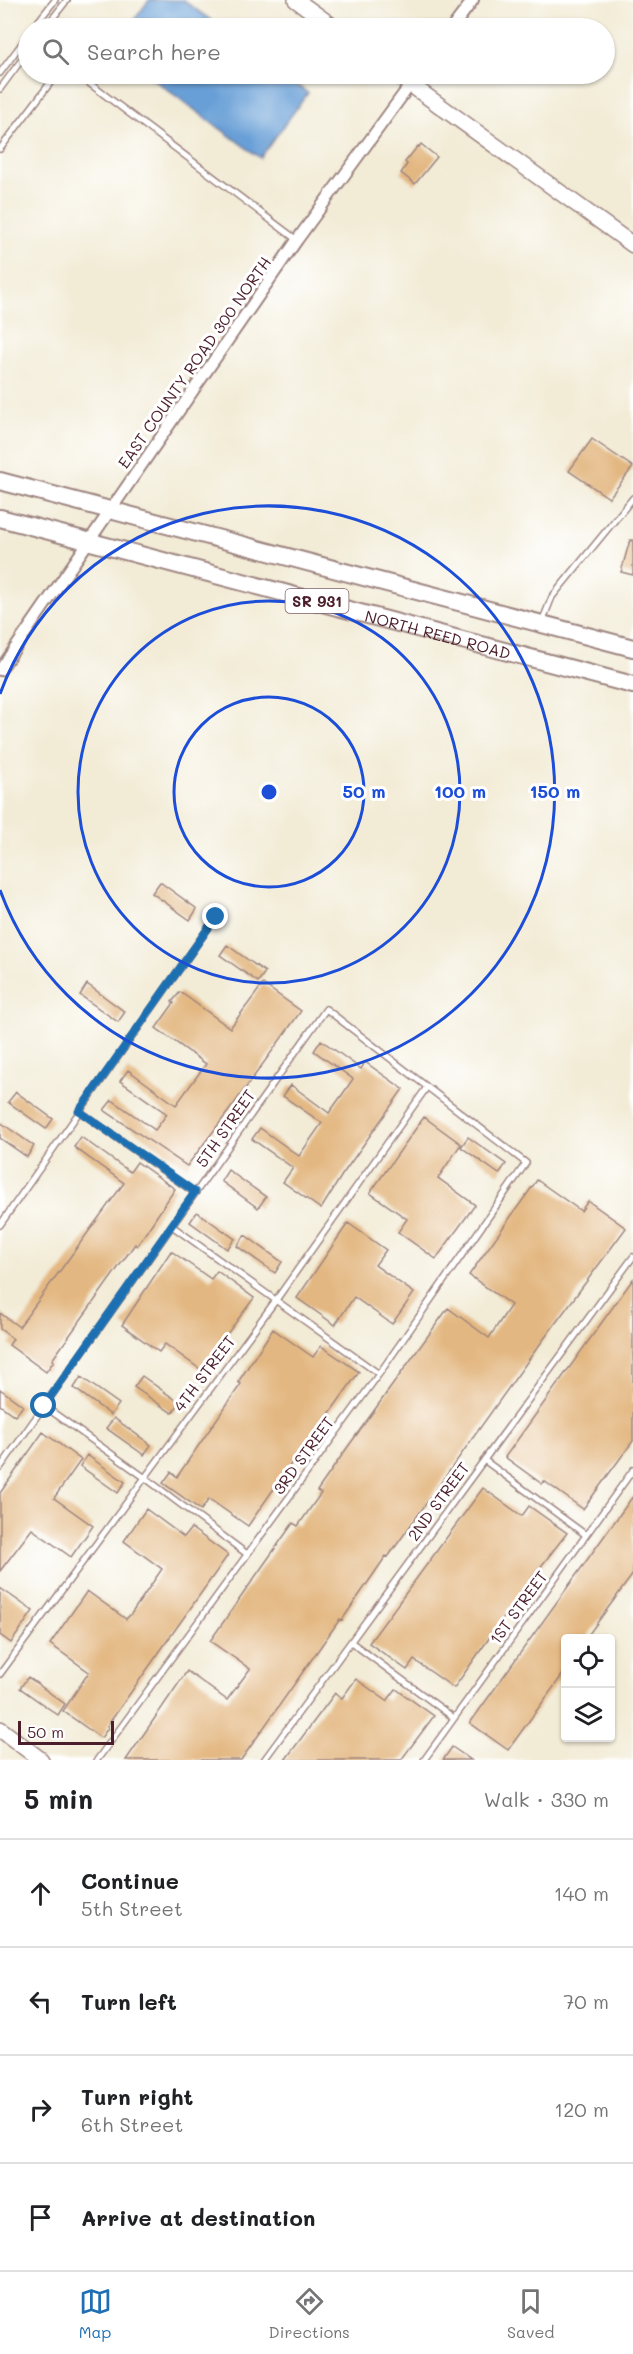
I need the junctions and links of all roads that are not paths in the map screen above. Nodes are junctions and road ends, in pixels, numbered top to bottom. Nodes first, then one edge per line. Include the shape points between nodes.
1 (55, 0) edge
2 (67, 0) edge
3 (296, 0) edge
4 (473, 0) edge
5 (41, 18) edge
6 (53, 18) edge
7 (320, 18) edge
8 (460, 18) edge
9 (18, 49) edge
10 (18, 65) edge
11 (0, 73) edge
12 (49, 84) edge
13 (90, 84) edge
14 (411, 84) edge
15 (423, 84) edge
16 (0, 89) edge
17 (0, 149) edge
18 (297, 240) junction
19 (633, 245) edge
20 (0, 481) edge
21 (633, 498) edge
22 (109, 510) junction
23 (0, 518) edge
24 (88, 541) junction
25 (542, 624) junction
26 (633, 648) edge
27 (0, 670) edge
28 (633, 685) edge
29 (216, 917) dead end
30 (427, 1087) junction
31 (79, 1111) junction
32 (195, 1192) junction
33 (0, 1225) edge
34 (172, 1226) junction
35 (633, 1257) edge
36 (276, 1300) junction
37 (379, 1374) junction
38 (44, 1406) junction
39 (484, 1460) junction
40 (0, 1468) edge
41 (633, 1470) edge
42 (144, 1477) junction
43 (586, 1536) junction
44 (247, 1554) junction
45 (351, 1642) junction
46 (0, 1674) edge
47 (454, 1718) junction
48 (0, 1729) edge
49 (41, 1760) edge
50 (97, 1760) edge
51 (264, 1760) edge
52 (424, 1760) edge

1 - 5 lane
2 - 6 lane
3 - 7 street
4 - 8 street
9 - 11 lane
10 - 16 lane
12 - 17 lane
13 - 18 lane
14 - 18 street, EAST COUNTY ROAD 300 NORTH
15 - 19 street
18 - 22 street, EAST COUNTY ROAD 300 NORTH
20 - 22 main road, SR 931
21 - 25 lane via 552,597
22 - 24 street, EAST COUNTY ROAD 300 NORTH
22 - 25 main road, SR 931
23 - 24 main road, NORTH REED ROAD / SR 931
24 - 27 street, EAST COUNTY ROAD 300 NORTH
24 - 28 main road, NORTH REED ROAD / SR 931
25 - 26 main road, SR 931
29 - 31 lane
30 - 32 lane, 5TH STREET via 326,1009
30 - 36 lane, 4TH STREET
30 - 37 lane, 3RD STREET via 526,1164
31 - 32 lane
31 - 33 lane
32 - 34 lane, 5TH STREET
34 - 36 lane
34 - 38 lane, 5TH STREET
35 - 39 lane, 2ND STREET
36 - 37 lane
36 - 42 lane, 4TH STREET
37 - 44 lane, 3RD STREET
38 - 40 lane, 5TH STREET
38 - 42 lane
39 - 43 lane
39 - 45 lane, 2ND STREET
41 - 43 lane, 1ST STREET
42 - 44 lane
42 - 46 lane, 4TH STREET
43 - 47 lane, 1ST STREET
44 - 50 lane, 3RD STREET
45 - 47 lane
45 - 51 lane, 2ND STREET
47 - 52 lane, 1ST STREET
48 - 49 street

